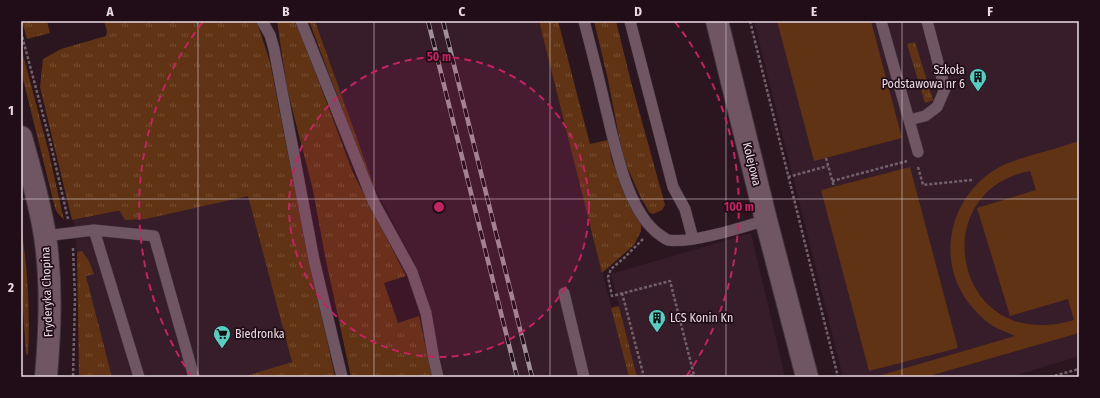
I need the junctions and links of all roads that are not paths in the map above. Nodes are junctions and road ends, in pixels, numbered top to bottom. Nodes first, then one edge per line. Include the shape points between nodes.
1 (262, 21) edge
2 (269, 21) edge
3 (301, 21) edge
4 (584, 21) edge
5 (630, 21) edge
6 (717, 21) edge
7 (881, 21) edge
8 (927, 21) edge
9 (270, 35) junction
10 (909, 120) junction
11 (21, 137) edge
12 (918, 152) dead end
13 (766, 220) junction
14 (94, 230) junction
15 (45, 236) junction
16 (693, 239) junction
17 (564, 293) dead end
18 (46, 377) edge
19 (139, 377) edge
20 (194, 377) edge
21 (342, 377) edge
22 (438, 377) edge
23 (584, 377) edge
24 (807, 377) edge

1 - 9 lane
2 - 9 lane
3 - 22 lane via 373,200 412,272 426,313
4 - 16 lane via 621,167 640,213 652,230 666,240
5 - 16 lane via 673,187 685,209
6 - 13 street, Kolejowa
7 - 10 lane
8 - 10 lane via 945,88 937,106 925,116
9 - 21 lane via 314,260
10 - 12 lane
11 - 15 street, Fryderyka Chopina
13 - 16 lane
13 - 24 street, Kolejowa
14 - 15 lane
14 - 19 lane
14 - 20 lane via 154,236
15 - 18 street, Fryderyka Chopina via 49,289
17 - 23 lane

